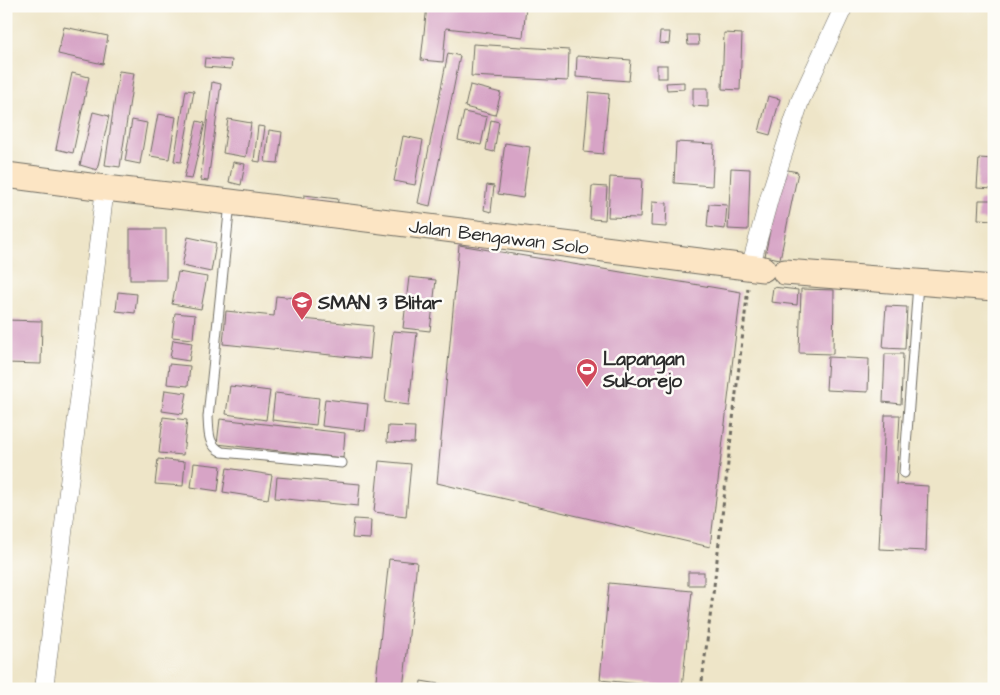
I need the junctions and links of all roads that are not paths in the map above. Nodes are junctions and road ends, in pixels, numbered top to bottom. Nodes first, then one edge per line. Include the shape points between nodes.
1 (844, 6) edge
2 (6, 175) edge
3 (105, 188) junction
4 (230, 202) junction
5 (766, 270) junction
6 (919, 282) junction
7 (994, 288) edge
8 (342, 463) dead end
9 (904, 473) dead end
10 (44, 689) edge

1 - 5 street via 800,102 771,192
2 - 3 main road, Jalan Bengawan Solo
3 - 4 main road, Jalan Bengawan Solo
3 - 10 street
4 - 5 main road, Jalan Bengawan Solo
4 - 8 lane via 208,417 210,441 222,452
5 - 6 main road, Jalan Bengawan Solo
6 - 7 main road, Jalan Bengawan Solo
6 - 9 lane

